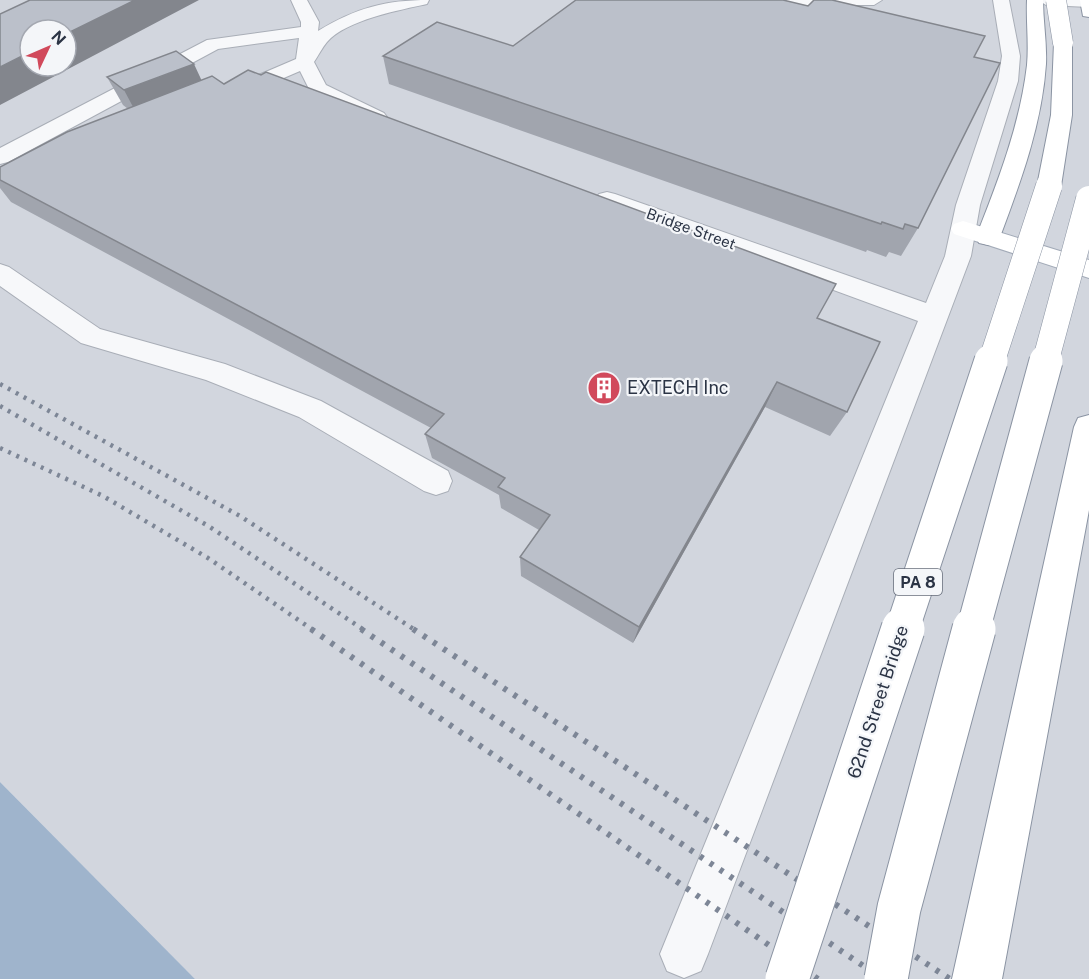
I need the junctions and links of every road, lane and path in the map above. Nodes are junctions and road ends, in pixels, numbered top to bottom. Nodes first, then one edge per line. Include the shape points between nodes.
1 (299, 0) edge
2 (421, 0) edge
3 (786, 0) edge
4 (874, 0) edge
5 (1001, 0) edge
6 (1035, 0) edge
7 (1046, 0) edge
8 (1056, 0) edge
9 (1087, 5) edge
10 (309, 31) junction
11 (305, 62) junction
12 (212, 101) edge
13 (397, 124) edge
14 (0, 157) edge
15 (587, 192) edge
16 (1089, 199) edge
17 (963, 229) junction
18 (988, 237) junction
19 (1089, 269) edge
20 (0, 273) edge
21 (934, 316) junction
22 (1089, 427) edge
23 (436, 481) dead end
24 (899, 908) junction
25 (684, 954) dead end
26 (787, 979) edge
27 (874, 979) edge
28 (885, 979) edge
29 (977, 979) edge

1 - 10 street via 310,22
2 - 11 street via 380,9 344,23 321,37
3 - 4 street
5 - 17 street via 1011,68
6 - 18 main road via 1036,63 1028,118 1011,180
7 - 9 street
8 - 26 main road, 62nd Street Bridge / PA 8, bridge via 1065,74 1059,146 1049,186
10 - 11 street
10 - 14 street via 213,44
11 - 12 street
11 - 13 street via 318,89
15 - 21 street, Bridge Street
16 - 24 main road, bridge
17 - 18 main road
17 - 21 street via 958,255
18 - 19 main road
20 - 23 street via 92,336 215,372 310,409
21 - 25 street
22 - 29 main road
24 - 27 main road, bridge
24 - 28 main road, bridge

